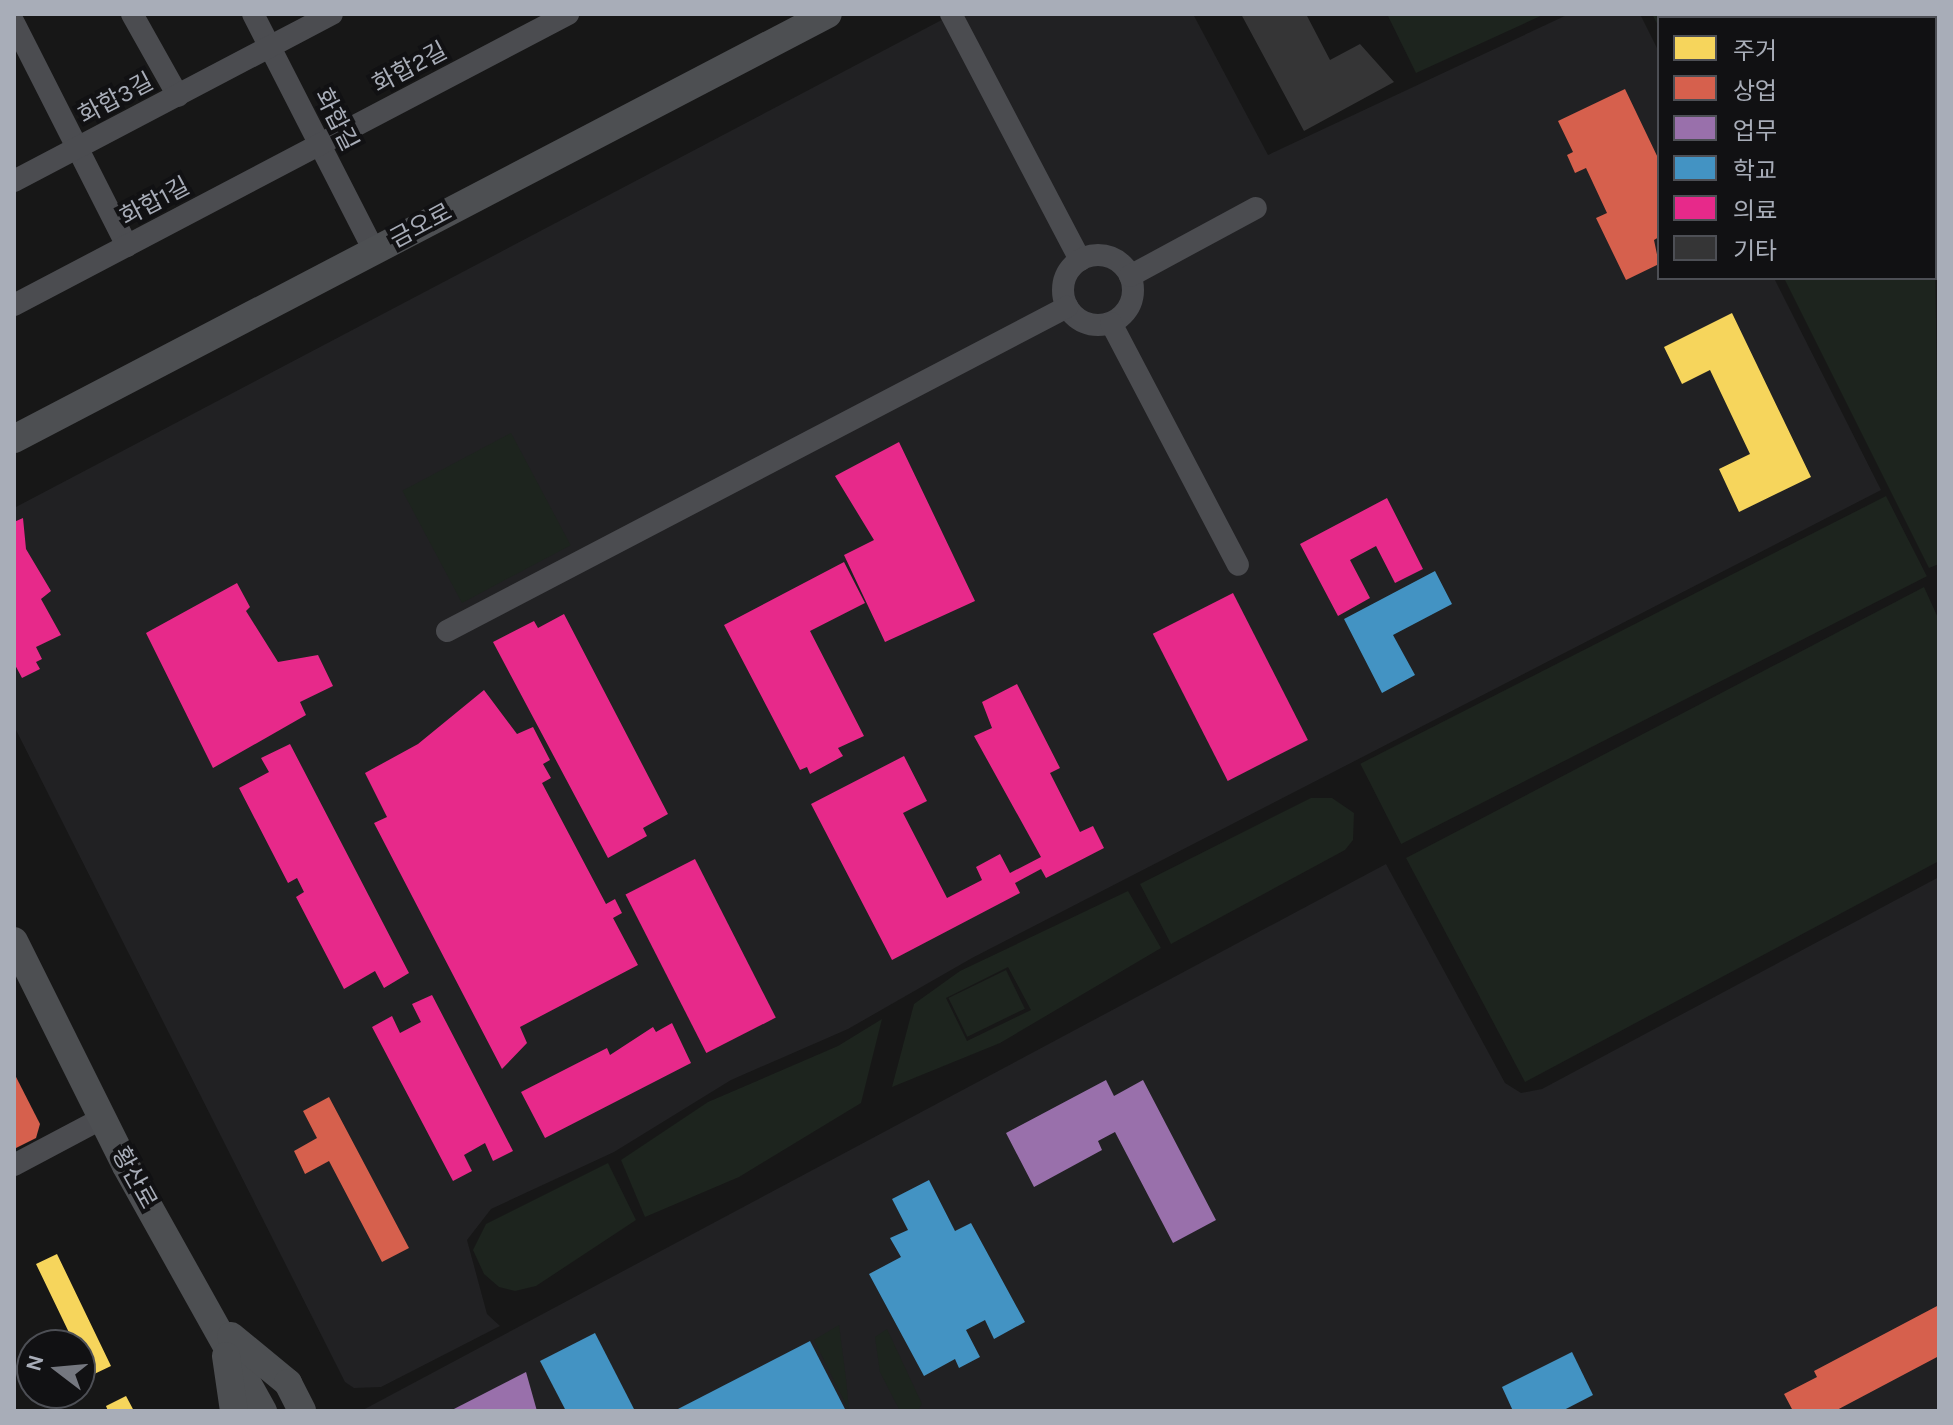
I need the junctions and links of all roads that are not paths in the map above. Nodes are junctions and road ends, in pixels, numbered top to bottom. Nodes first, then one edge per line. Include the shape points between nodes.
1 (132, 14) edge
2 (253, 14) edge
3 (332, 14) edge
4 (828, 14) edge
5 (951, 14) edge
6 (562, 15) edge
7 (14, 23) edge
8 (269, 48) junction
9 (178, 96) junction
10 (319, 145) junction
11 (79, 148) junction
12 (14, 181) edge
13 (1256, 208) dead end
14 (127, 246) junction
15 (374, 250) junction
16 (1080, 260) junction
17 (1130, 276) junction
18 (14, 305) edge
19 (1067, 307) junction
20 (1111, 323) junction
21 (14, 439) edge
22 (1238, 565) dead end
23 (447, 631) dead end
24 (14, 941) edge
25 (101, 1119) junction
26 (14, 1165) edge
27 (221, 1328) junction
28 (234, 1411) edge
29 (263, 1411) edge
30 (302, 1411) edge

1 - 9 street, 화합3길
2 - 8 street, 화합길
3 - 8 street, 화합3길
4 - 15 main road, 금오로
5 - 16 street
6 - 10 street, 화합2길
7 - 11 street, 화합3길
8 - 9 street, 화합3길
8 - 10 street, 화합길
9 - 11 street, 화합3길
10 - 14 street, 화합1길
10 - 15 street, 화합길
11 - 12 street, 화합3길
11 - 14 street
13 - 17 street
14 - 18 street, 화합1길
15 - 21 main road, 금오로
16 - 17 street via 1103,256
16 - 19 street via 1063,286
17 - 20 street via 1128,308
19 - 20 street via 1081,321
19 - 23 street
20 - 22 street
24 - 25 main road, 황산로
25 - 26 street
25 - 27 main road, 황산로
27 - 28 main road
27 - 29 main road, 황산로
27 - 30 main road via 288,1383

